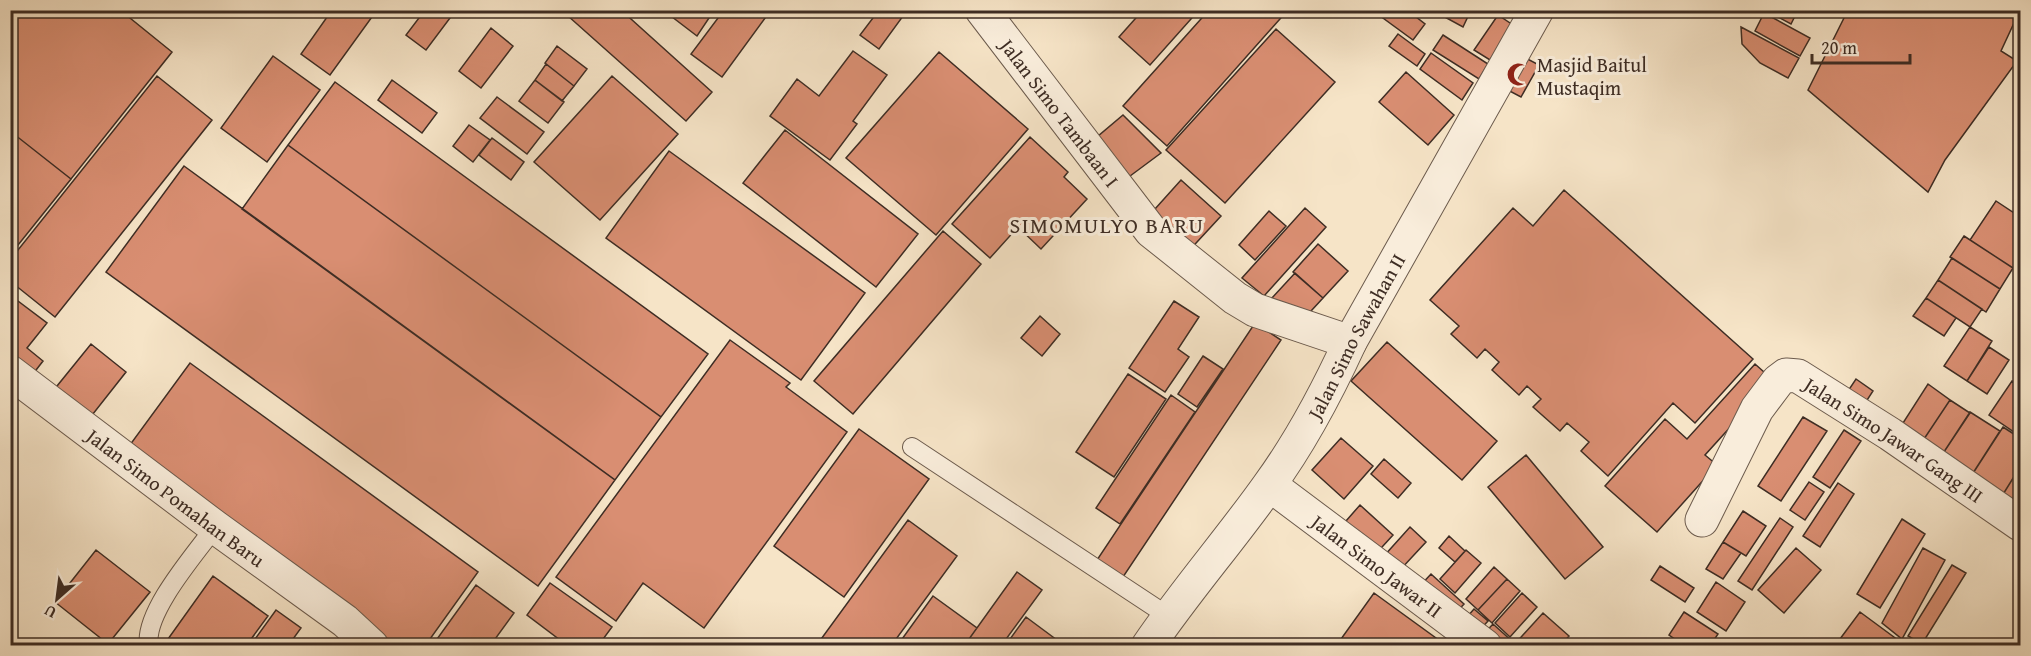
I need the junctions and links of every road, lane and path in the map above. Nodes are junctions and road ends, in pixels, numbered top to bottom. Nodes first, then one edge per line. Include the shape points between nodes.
1 (982, 10) edge
2 (1537, 10) edge
3 (1350, 342) junction
4 (10, 372) edge
5 (912, 447) dead end
6 (1270, 485) junction
7 (1702, 520) dead end
8 (2020, 524) edge
9 (215, 527) junction
10 (1168, 616) junction
11 (361, 638) edge
12 (149, 645) edge
13 (1148, 645) edge
14 (1485, 645) edge

1 - 3 street, Jalan Simo Tambaan I via 1151,231 1255,310
2 - 3 street, Jalan Simo Sawahan II
3 - 6 street, Jalan Simo Sawahan II via 1329,388
4 - 9 street, Jalan Simo Pomahan Baru
5 - 10 lane
6 - 10 street, Jalan Simo Sawahan II
6 - 14 street, Jalan Simo Jawar II
7 - 8 street, Jalan Simo Jawar Gang III via 1757,409 1786,375 1798,376 1881,428
9 - 11 street, Jalan Simo Pomahan Baru
9 - 12 lane via 152,619
10 - 13 street, Jalan Simo Sawahan II

